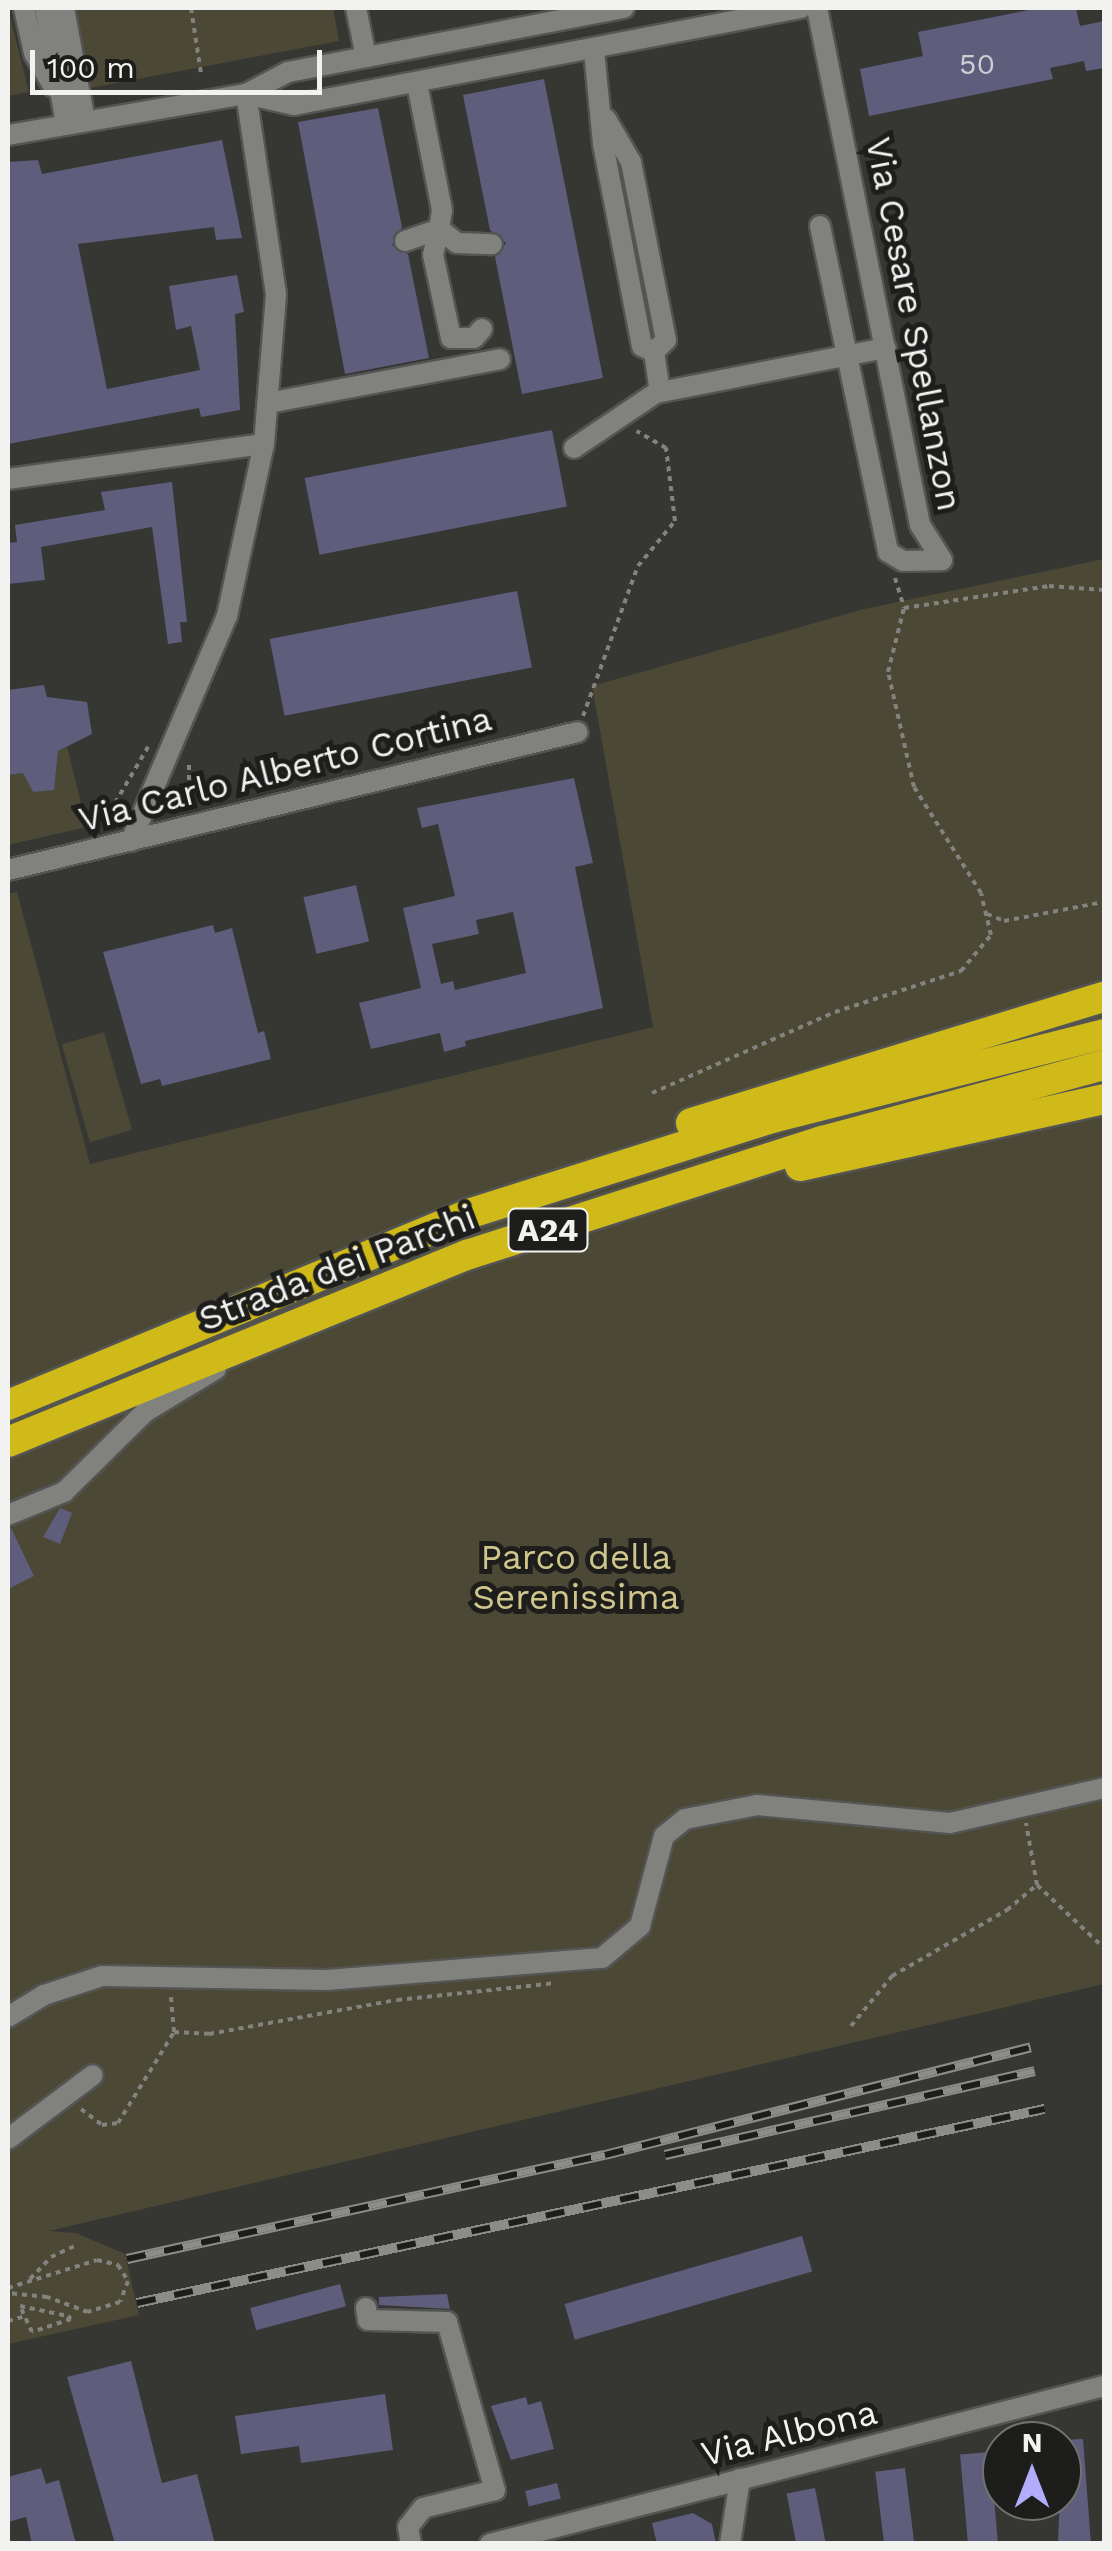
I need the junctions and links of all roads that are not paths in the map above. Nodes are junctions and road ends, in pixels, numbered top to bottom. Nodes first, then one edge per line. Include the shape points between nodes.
1 (24, 8) edge
2 (44, 8) edge
3 (64, 8) edge
4 (356, 8) edge
5 (624, 8) edge
6 (802, 8) edge
7 (817, 8) edge
8 (594, 50) junction
9 (366, 58) junction
10 (417, 84) junction
11 (246, 94) junction
12 (60, 98) junction
13 (75, 123) junction
14 (8, 135) edge
15 (820, 226) dead end
16 (439, 228) junction
17 (405, 240) dead end
18 (492, 244) dead end
19 (482, 328) dead end
20 (886, 348) junction
21 (847, 356) junction
22 (500, 359) dead end
23 (660, 392) junction
24 (268, 403) junction
25 (264, 444) junction
26 (574, 448) dead end
27 (8, 480) edge
28 (578, 732) road end
29 (131, 841) junction
30 (8, 870) edge
31 (1104, 997) edge
32 (1104, 1034) edge
33 (1104, 1065) edge
34 (1104, 1100) edge
35 (631, 1203) junction
36 (468, 1214) junction
37 (298, 1320) junction
38 (8, 1405) edge
39 (8, 1442) edge
40 (8, 1515) edge
41 (1104, 1788) edge
42 (8, 2017) edge
43 (93, 2076) dead end
44 (8, 2139) edge
45 (366, 2308) dead end
46 (1104, 2386) edge
47 (740, 2479) junction
48 (411, 2544) edge
49 (490, 2544) edge
50 (730, 2544) edge

1 - 12 street via 34,53
2 - 12 street
3 - 13 street
4 - 9 street
5 - 9 street
6 - 8 street
7 - 20 street, Via Cesare Spellanzon
8 - 10 street
8 - 23 street via 604,144 642,346 654,352
9 - 11 street via 288,72
10 - 11 street via 294,105
10 - 16 street via 442,210
11 - 13 street
11 - 24 street via 276,294
12 - 13 street
13 - 14 street
15 - 21 street, Via Cesare Spellanzon
16 - 17 street
16 - 18 street via 457,242
16 - 19 street via 434,286 450,338 474,338
20 - 21 street
20 - 21 street, Via Cesare Spellanzon via 920,525 942,560 894,558
21 - 23 street
22 - 24 street
23 - 26 street
24 - 25 street
25 - 27 street
25 - 29 street via 227,616
28 - 29 street, Via Carlo Alberto Cortina
29 - 30 street, Via Carlo Alberto Cortina
31 - 36 highway via 1017,1018 644,1138
32 - 36 highway, Strada dei Parchi / A24 via 772,1118
33 - 35 highway, Strada dei Parchi / A24 via 822,1141
34 - 35 highway
35 - 37 highway, Strada dei Parchi / A24
36 - 38 highway, Strada dei Parchi / A24
37 - 39 highway, Strada dei Parchi / A24
37 - 40 street via 145,1412 64,1492
41 - 42 street via 950,1823 758,1805 685,1818 664,1836 640,1926 602,1958 327,1980 169,1975 74,1983
43 - 44 street
45 - 48 street via 368,2320 447,2322 495,2490 424,2508 408,2528
46 - 47 street, Via Albona
47 - 49 street, Via Albona
47 - 50 street

